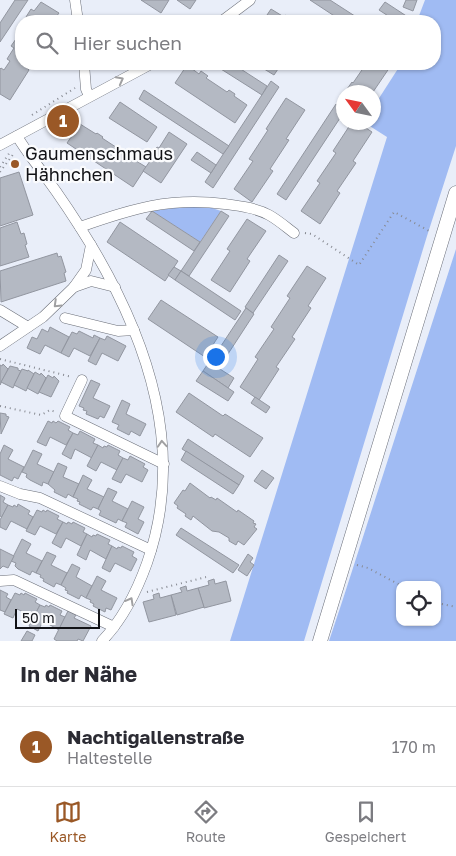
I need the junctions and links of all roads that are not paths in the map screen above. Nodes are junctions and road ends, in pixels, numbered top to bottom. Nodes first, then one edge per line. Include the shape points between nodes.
1 (75, 0) edge
2 (250, 0) edge
3 (77, 15) edge
4 (230, 15) edge
5 (84, 70) edge
6 (139, 70) edge
7 (89, 96) junction
8 (19, 140) junction
9 (0, 145) edge
10 (456, 193) edge
11 (80, 227) junction
12 (294, 233) road end
13 (91, 245) junction
14 (74, 287) junction
15 (114, 287) junction
16 (0, 310) edge
17 (65, 318) dead end
18 (28, 327) junction
19 (134, 330) junction
20 (0, 346) edge
21 (82, 380) road end
22 (164, 464) junction
23 (0, 486) edge
24 (151, 550) junction
25 (0, 581) edge
26 (114, 627) junction
27 (102, 641) edge
28 (320, 641) edge

1 - 3 street
2 - 4 street
5 - 7 street
7 -> 6 street
7 - 8 street
8 - 9 street
8 - 11 street
10 - 28 main road
11 - 12 street via 147,206 196,201 263,212
11 - 13 street
13 - 14 street via 86,270
13 - 15 street
14 - 15 street via 91,281
14 -> 18 street
15 - 19 street
16 - 18 street
17 - 19 street via 118,331
18 - 20 street
22 -> 19 street via 156,399
21 - 22 street via 65,416
22 - 24 street via 159,514
23 - 24 street via 40,498
26 -> 24 street via 132,596
25 - 26 street via 14,580
26 - 27 street

